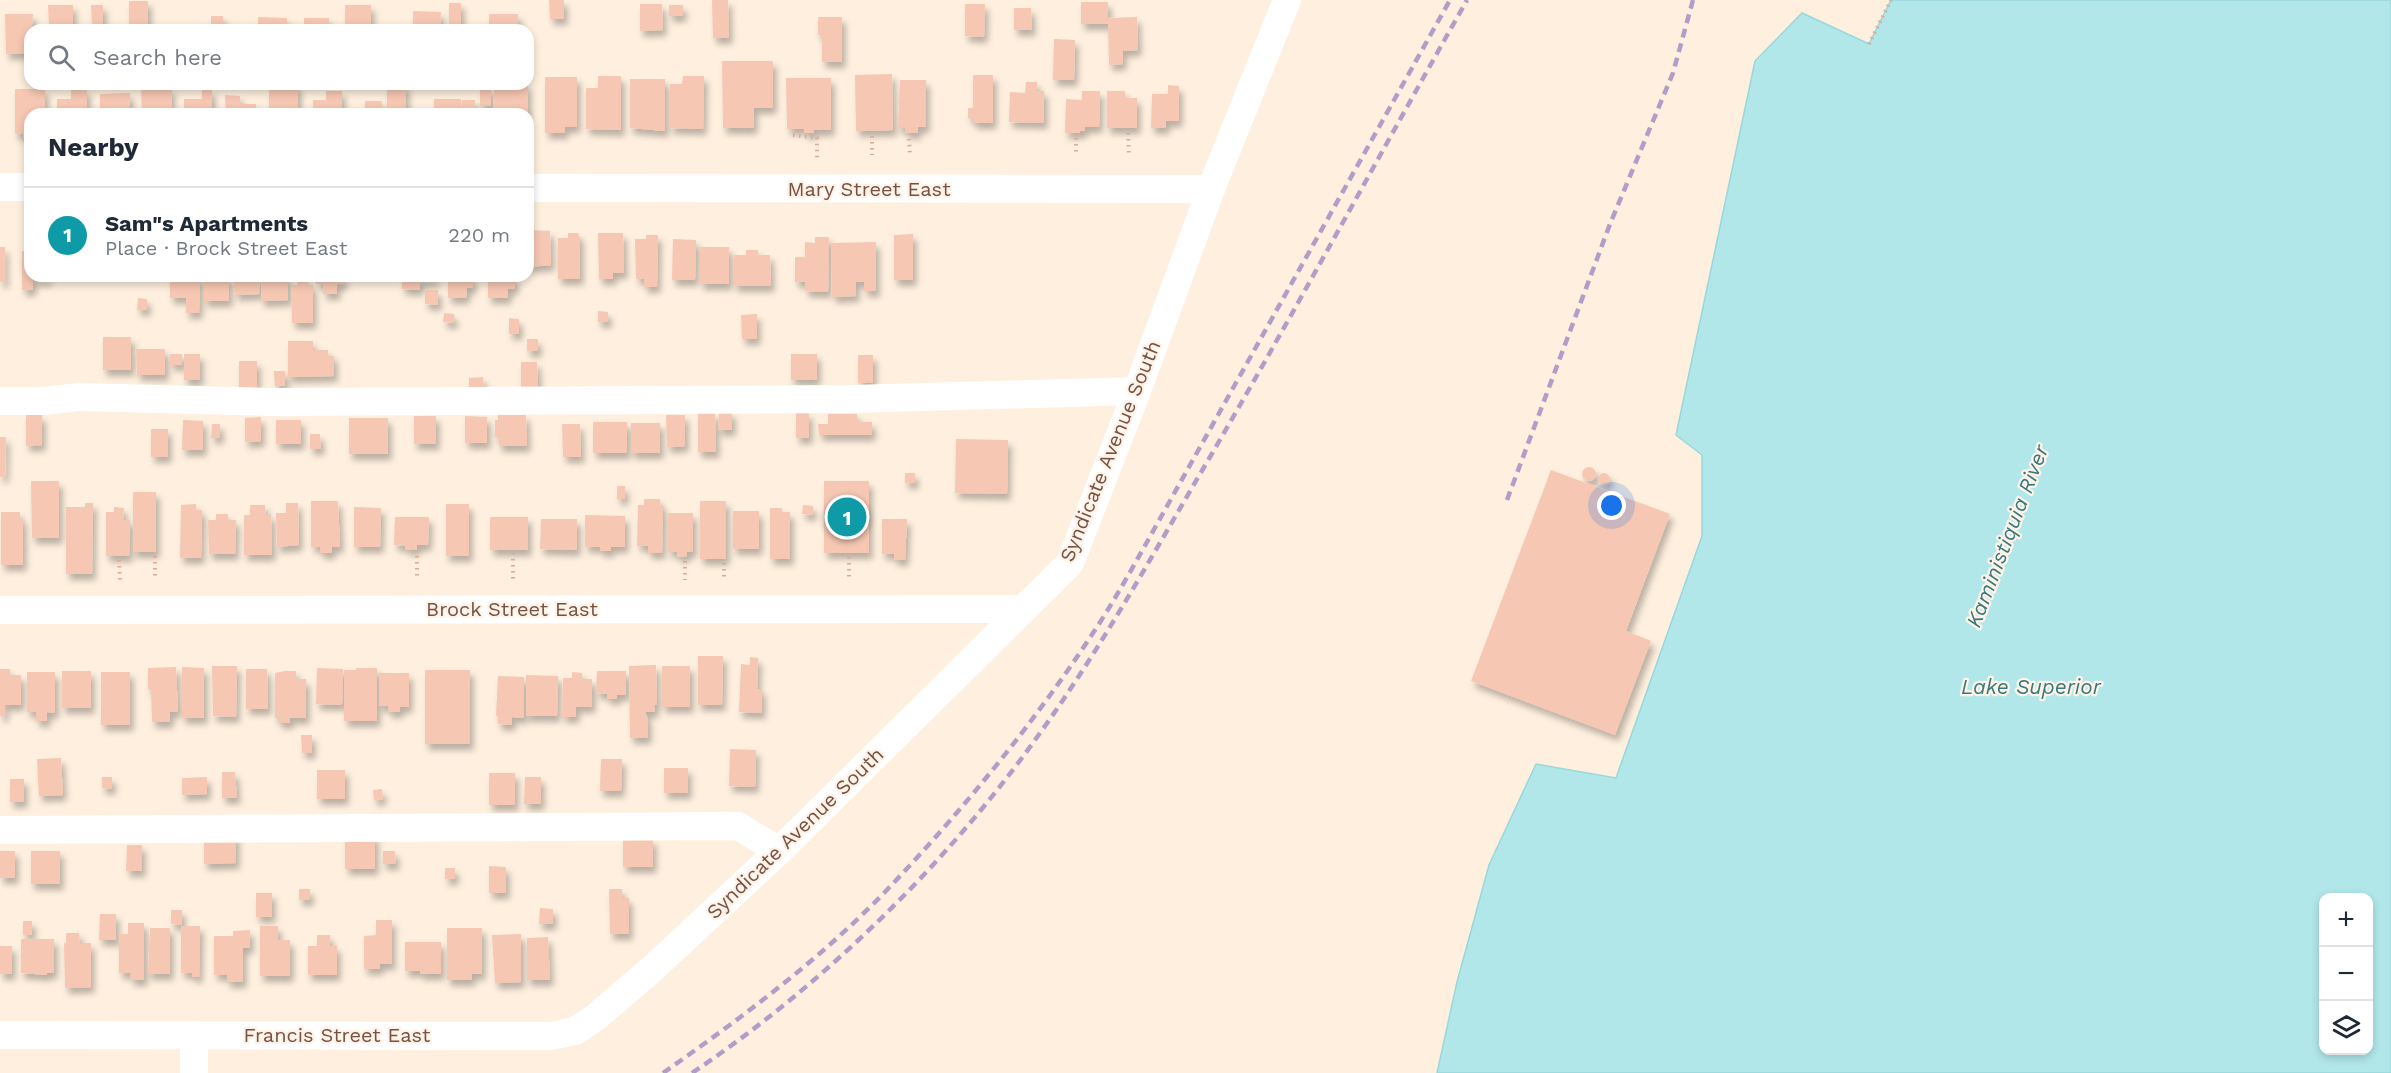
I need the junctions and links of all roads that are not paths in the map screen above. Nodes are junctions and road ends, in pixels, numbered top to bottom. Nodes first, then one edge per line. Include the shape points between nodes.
1 (1287, 0) edge
2 (0, 187) edge
3 (24, 187) edge
4 (534, 188) edge
5 (1211, 189) junction
6 (1137, 391) junction
7 (0, 401) edge
8 (1024, 609) junction
9 (0, 610) edge
10 (0, 830) edge
11 (779, 851) junction
12 (652, 969) joint
13 (0, 1035) edge
14 (194, 1035) junction
15 (194, 1073) edge

1 - 5 street, Syndicate Avenue South
2 - 3 street
4 - 5 street, Mary Street East
5 - 6 street, Syndicate Avenue South
6 - 7 street via 853,399 274,402 79,397
6 - 8 street, Syndicate Avenue South via 1070,563
8 - 9 street, Brock Street East
8 - 11 street, Syndicate Avenue South
10 - 11 street via 738,826
11 - 12 street, Syndicate Avenue South
12 - 14 street, Francis Street East via 575,1031 551,1036
13 - 14 street, Francis Street East
14 - 15 street

